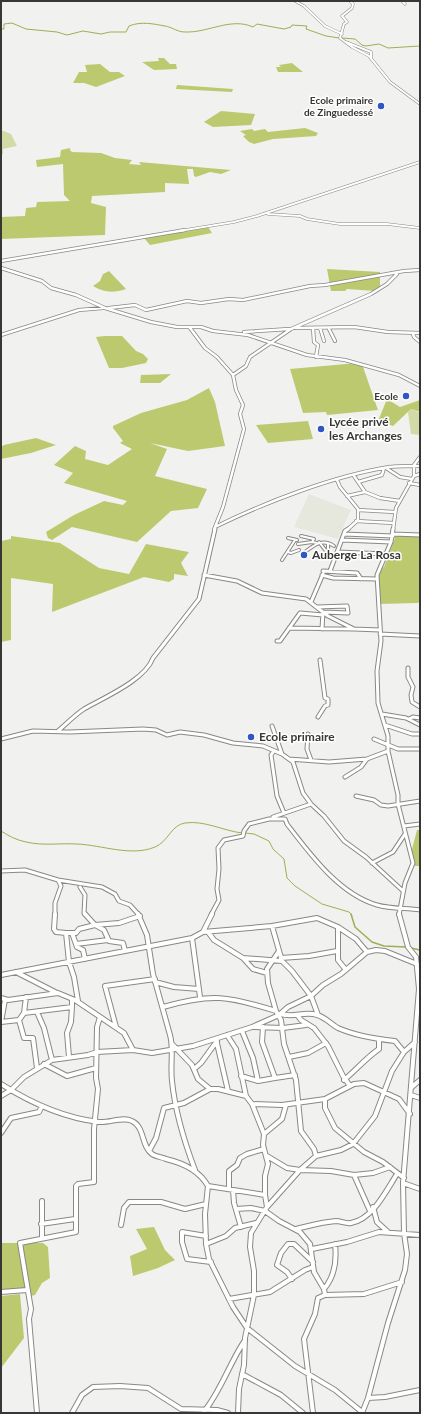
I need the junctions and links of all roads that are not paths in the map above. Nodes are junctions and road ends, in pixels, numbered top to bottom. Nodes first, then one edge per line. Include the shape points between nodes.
1 (295, 1) edge
2 (402, 1) edge
3 (349, 3) edge
4 (405, 4) dead end
5 (346, 12) junction
6 (342, 34) junction
7 (344, 42) junction
8 (371, 59) junction
9 (413, 98) junction
10 (420, 100) edge
11 (420, 104) edge
12 (420, 162) edge
13 (266, 214) junction
14 (420, 228) edge
15 (1, 261) edge
16 (1, 268) edge
17 (420, 270) edge
18 (398, 273) junction
19 (105, 308) junction
20 (190, 328) junction
21 (313, 328) junction
22 (320, 328) junction
23 (291, 329) junction
24 (329, 329) junction
25 (237, 333) junction
26 (420, 333) edge
27 (413, 334) junction
28 (1, 335) edge
29 (324, 341) dead end
30 (335, 341) dead end
31 (420, 342) edge
32 (271, 343) junction
33 (316, 357) junction
34 (233, 375) junction
35 (420, 386) edge
36 (420, 457) edge
37 (420, 466) edge
38 (385, 468) junction
39 (414, 468) junction
40 (420, 474) edge
41 (354, 476) junction
42 (413, 478) junction
43 (337, 480) junction
44 (358, 482) junction
45 (409, 483) junction
46 (420, 485) edge
47 (365, 492) junction
48 (347, 496) junction
49 (400, 501) junction
50 (358, 510) junction
51 (395, 512) junction
52 (356, 521) junction
53 (394, 523) junction
54 (215, 527) junction
55 (344, 534) junction
56 (393, 535) junction
57 (420, 535) edge
58 (301, 536) dead end
59 (289, 539) dead end
60 (342, 540) junction
61 (312, 542) junction
62 (328, 542) junction
63 (391, 542) junction
64 (318, 543) junction
65 (298, 544) dead end
66 (334, 546) dead end
67 (299, 550) dead end
68 (288, 552) junction
69 (305, 552) dead end
70 (337, 552) junction
71 (386, 554) junction
72 (282, 560) dead end
73 (330, 571) junction
74 (204, 575) junction
75 (322, 575) junction
76 (361, 579) junction
77 (377, 579) junction
78 (311, 602) junction
79 (317, 607) junction
80 (323, 614) junction
81 (289, 628) junction
82 (322, 629) junction
83 (354, 629) junction
84 (380, 632) junction
85 (420, 636) edge
86 (277, 642) dead end
87 (320, 660) dead end
88 (408, 668) dead end
89 (420, 707) edge
90 (382, 714) junction
91 (318, 717) dead end
92 (420, 718) edge
93 (409, 719) junction
94 (385, 725) junction
95 (420, 725) edge
96 (272, 726) dead end
97 (58, 731) junction
98 (308, 734) dead end
99 (420, 734) edge
100 (1, 739) edge
101 (374, 739) dead end
102 (389, 745) junction
103 (420, 749) edge
104 (274, 751) junction
105 (388, 751) junction
106 (282, 754) junction
107 (289, 759) junction
108 (367, 759) junction
109 (311, 760) junction
110 (345, 777) dead end
111 (356, 796) dead end
112 (420, 802) edge
113 (311, 804) junction
114 (398, 804) junction
115 (284, 813) junction
116 (269, 819) junction
117 (420, 824) edge
118 (404, 826) junction
119 (405, 834) junction
120 (372, 862) junction
121 (1, 871) edge
122 (58, 880) junction
123 (80, 888) dead end
124 (403, 891) junction
125 (400, 908) junction
126 (420, 910) edge
127 (140, 916) junction
128 (95, 925) junction
129 (272, 926) junction
130 (338, 927) junction
131 (203, 932) junction
132 (208, 932) junction
133 (66, 933) junction
134 (72, 933) junction
135 (192, 938) junction
136 (108, 940) junction
137 (76, 944) junction
138 (150, 946) junction
139 (125, 951) junction
140 (279, 951) junction
141 (337, 951) junction
142 (367, 952) junction
143 (243, 958) junction
144 (85, 959) junction
145 (274, 959) junction
146 (282, 959) junction
147 (69, 962) junction
148 (417, 964) junction
149 (346, 970) junction
150 (16, 972) junction
151 (267, 973) junction
152 (1, 975) edge
153 (155, 981) junction
154 (199, 989) junction
155 (58, 993) junction
156 (311, 996) junction
157 (26, 997) junction
158 (200, 997) junction
159 (3, 999) edge
160 (72, 999) junction
161 (78, 1001) junction
162 (72, 1007) junction
163 (164, 1007) junction
164 (276, 1011) junction
165 (37, 1012) junction
166 (24, 1013) junction
167 (280, 1014) junction
168 (318, 1015) junction
169 (298, 1016) junction
170 (100, 1017) junction
171 (19, 1020) junction
172 (1, 1022) edge
173 (308, 1025) junction
174 (116, 1027) junction
175 (252, 1027) junction
176 (263, 1027) junction
177 (283, 1028) junction
178 (242, 1030) junction
179 (227, 1036) junction
180 (379, 1039) junction
181 (217, 1040) junction
182 (415, 1042) junction
183 (326, 1043) junction
184 (172, 1044) junction
185 (177, 1049) junction
186 (134, 1050) junction
187 (171, 1050) junction
188 (96, 1052) junction
189 (404, 1052) junction
190 (69, 1057) junction
191 (289, 1057) junction
192 (52, 1060) junction
193 (44, 1064) junction
194 (37, 1068) junction
195 (96, 1068) junction
196 (194, 1069) junction
197 (295, 1075) junction
198 (241, 1076) junction
199 (275, 1078) junction
200 (344, 1080) junction
201 (420, 1080) edge
202 (258, 1081) junction
203 (1, 1084) edge
204 (350, 1086) junction
205 (412, 1087) junction
206 (210, 1089) junction
207 (11, 1090) junction
208 (384, 1090) junction
209 (228, 1091) junction
210 (412, 1095) junction
211 (1, 1096) edge
212 (246, 1096) junction
213 (420, 1098) edge
214 (325, 1099) junction
215 (297, 1102) junction
216 (252, 1104) junction
217 (286, 1105) junction
218 (42, 1106) junction
219 (176, 1106) junction
220 (410, 1114) junction
221 (95, 1122) junction
222 (1, 1133) edge
223 (264, 1134) junction
224 (353, 1144) junction
225 (264, 1149) junction
226 (149, 1151) junction
227 (267, 1156) junction
228 (316, 1156) junction
229 (390, 1167) junction
230 (195, 1170) junction
231 (300, 1170) junction
232 (397, 1174) junction
233 (354, 1175) junction
234 (403, 1181) junction
235 (208, 1186) junction
236 (420, 1189) edge
237 (231, 1190) junction
238 (265, 1195) junction
239 (42, 1201) dead end
240 (206, 1204) junction
241 (236, 1209) junction
242 (266, 1209) junction
243 (372, 1210) junction
244 (75, 1220) junction
245 (256, 1223) junction
246 (41, 1224) junction
247 (121, 1225) dead end
248 (240, 1227) junction
249 (296, 1229) junction
250 (388, 1232) junction
251 (404, 1233) junction
252 (420, 1235) edge
253 (206, 1236) junction
254 (42, 1238) junction
255 (206, 1244) junction
256 (335, 1244) junction
257 (312, 1249) junction
258 (211, 1262) junction
259 (313, 1265) junction
260 (292, 1279) junction
261 (402, 1282) junction
262 (324, 1289) junction
263 (27, 1290) junction
264 (1, 1292) edge
265 (254, 1295) junction
266 (325, 1295) junction
267 (230, 1299) junction
268 (247, 1328) junction
269 (245, 1340) junction
270 (242, 1374) junction
271 (307, 1374) junction
272 (420, 1390) edge
273 (368, 1398) junction
274 (204, 1411) edge
275 (37, 1413) edge
276 (72, 1413) edge
277 (228, 1413) edge
278 (238, 1413) edge
279 (303, 1413) edge
280 (313, 1413) edge
281 (362, 1413) edge

1 - 6 street via 325,26
2 - 4 street
3 - 5 street
3 - 5 street via 353,4 352,8
5 - 6 street via 342,16 347,22
6 - 7 street via 340,38
7 - 8 street
7 - 8 street via 371,52
8 - 9 street via 390,82
9 - 10 street
9 - 11 street
12 - 13 street
13 - 14 street via 300,216 340,224 387,224
13 - 15 street via 221,225
16 - 19 street via 42,281 51,288 76,295
17 - 18 street
18 - 19 street via 310,286 243,300 229,298 201,303 187,301 146,310 135,305
18 - 23 street via 371,294
19 - 20 street via 155,323
19 - 28 street via 79,310
20 - 25 street via 201,327
20 - 34 street via 205,348
21 - 22 street
21 - 23 street
21 - 33 street via 314,342 318,345
22 - 24 street
22 - 29 street
23 - 25 street
23 - 32 street
24 - 27 street via 354,327
24 - 30 street
25 - 32 street
26 - 27 street
27 - 31 street
32 - 33 street
32 - 34 street via 250,357 246,366
33 - 35 street via 357,363 399,375
34 - 54 street via 243,405 240,414 244,429
36 - 39 street
37 - 39 street
38 - 39 street
38 - 41 street
38 - 42 street via 400,477
38 - 44 street via 382,475
39 - 42 street
40 - 42 street
41 - 43 street
41 - 44 street
42 - 45 street
43 - 48 street
43 - 54 street
44 - 47 street
45 - 46 street
45 - 49 street
47 - 48 street
47 - 49 street via 380,498
48 - 50 street
49 - 51 street
50 - 51 street
50 - 52 street
51 - 53 street
52 - 53 street
52 - 55 street
53 - 56 street
54 - 74 street
55 - 56 street
55 - 60 street
56 - 57 street
56 - 63 street
58 - 61 street via 314,539
59 - 68 street via 296,540
60 - 63 street
60 - 70 street
61 - 64 street
61 - 65 street
62 - 64 street
62 - 64 street via 329,550
62 - 66 street
63 - 71 street
64 - 69 street
67 - 68 street
68 - 72 street
70 - 71 street
70 - 73 street
71 - 77 street
73 - 75 street via 324,571
73 - 76 street via 357,573
74 - 78 street via 237,581 262,593 306,599
74 - 97 street via 197,603 153,658 148,668 84,710
75 - 76 street
75 - 78 street
76 - 77 street
77 - 84 street
78 - 79 street
79 - 80 street
79 - 80 street via 347,606 348,613
80 - 81 street via 300,613
80 - 82 street
80 - 83 street
81 - 82 street
81 - 86 street
82 - 83 street
83 - 84 street
84 - 85 street
84 - 90 street via 377,671 378,703
87 - 91 street via 328,705
88 - 89 street via 408,677 414,687 412,702
90 - 93 street
90 - 94 street
92 - 93 street
93 - 95 street
94 - 99 street
94 - 102 street
96 - 106 street
97 - 100 street via 33,732
97 - 104 street via 143,729 156,730 167,735 180,732 211,736 233,743 256,744
98 - 109 street via 307,749
101 - 102 street
102 - 103 street via 402,749
102 - 105 street
104 - 106 street
104 - 115 street via 271,755 277,796
105 - 108 street
105 - 114 street
106 - 107 street
107 - 109 street
107 - 113 street via 294,765 303,793
108 - 109 street via 329,762
108 - 110 street via 361,767
111 - 114 street via 377,801 383,806
112 - 114 street
113 - 115 street
113 - 120 street via 344,841
114 - 118 street
115 - 116 street
116 - 125 street via 285,819 286,824 305,848 350,891 376,905
116 - 131 street via 250,824 243,836 221,843 217,855 219,900
117 - 118 street
118 - 119 street
119 - 120 street via 393,852
119 - 124 street via 413,863
120 - 124 street
121 - 122 street via 25,870
122 - 127 street via 109,890 119,901 132,906
122 - 133 street via 61,886 55,903 54,929 56,932
123 - 128 street via 85,895 84,913
124 - 125 street
125 - 126 street
125 - 148 street via 403,932
127 - 128 street via 119,923
127 - 138 street
128 - 134 street
128 - 136 street via 104,930
129 - 130 street via 317,918
129 - 132 street
129 - 140 street
130 - 141 street
130 - 142 street via 356,939
131 - 132 street
131 - 135 street
132 - 143 street via 214,940
133 - 134 street
133 - 147 street
134 - 137 street
135 - 138 street
135 - 154 street
136 - 137 street
136 - 139 street via 123,943
137 - 144 street via 83,950
138 - 139 street
138 - 153 street
139 - 144 street
140 - 145 street
140 - 146 street
141 - 146 street
141 - 149 street via 338,960
142 - 148 street via 385,951
142 - 149 street
143 - 145 street
143 - 151 street via 250,968
144 - 147 street
145 - 146 street
145 - 151 street via 268,965
146 - 156 street
147 - 150 street
147 - 161 street
148 - 182 street via 419,989
149 - 156 street
150 - 152 street
150 - 155 street
151 - 164 street
153 - 154 street via 174,988
153 - 163 street
153 - 174 street via 106,986
154 - 158 street
155 - 157 street
155 - 160 street
156 - 167 street via 288,1007
156 - 168 street
157 - 159 street
157 - 166 street
158 - 163 street
158 - 164 street via 227,998
159 - 172 street
160 - 161 street
160 - 162 street
161 - 170 street
162 - 165 street
162 - 190 street via 67,1032
163 - 184 street
164 - 167 street
165 - 166 street
165 - 192 street
166 - 171 street
167 - 169 street
167 - 175 street
167 - 177 street
168 - 169 street
168 - 180 street via 339,1029
169 - 173 street
170 - 174 street
170 - 188 street
171 - 172 street
171 - 194 street via 24,1038 33,1038
173 - 177 street
173 - 183 street via 314,1027
174 - 186 street via 124,1033
175 - 176 street
175 - 178 street
176 - 177 street
176 - 199 street via 262,1042
177 - 191 street via 284,1044
178 - 179 street
178 - 202 street via 253,1058
179 - 181 street
179 - 198 street via 236,1048
180 - 189 street via 395,1041
180 - 200 street via 379,1048
181 - 185 street
181 - 196 street
181 - 209 street
182 - 189 street
182 - 205 street
183 - 191 street via 308,1053
183 - 200 street
184 - 185 street
184 - 187 street
185 - 187 street
185 - 196 street
186 - 187 street
186 - 188 street
187 - 219 street
188 - 190 street
188 - 195 street
189 - 208 street
190 - 192 street
191 - 197 street
192 - 193 street
193 - 194 street
193 - 195 street via 67,1076
194 - 207 street
195 - 221 street via 98,1089
196 - 206 street via 198,1079
197 - 199 street
197 - 215 street
198 - 202 street
198 - 212 street
199 - 202 street
200 - 204 street
201 - 205 street
203 - 207 street
204 - 208 street via 364,1082
204 - 214 street
205 - 210 street
206 - 209 street
206 - 219 street via 189,1102
207 - 211 street
207 - 218 street
208 - 220 street via 399,1099
208 - 224 street via 376,1116
209 - 212 street
210 - 213 street
210 - 220 street
212 - 216 street
214 - 215 street
214 - 224 street via 325,1108 331,1122
215 - 217 street
215 - 228 street via 302,1135 314,1149
216 - 217 street
216 - 223 street
217 - 223 street via 282,1120
218 - 221 street via 57,1114
218 - 222 street via 39,1112 11,1118
219 - 226 street via 164,1108 156,1138
219 - 230 street via 184,1143
220 - 234 street
221 - 226 street via 123,1119 133,1121 140,1129
221 - 244 street via 94,1182 77,1185
223 - 225 street
224 - 228 street via 341,1150
224 - 229 street via 368,1156
225 - 227 street
225 - 237 street via 240,1158 237,1165 229,1171
226 - 230 street
227 - 231 street via 289,1169
227 - 238 street
228 - 231 street
229 - 232 street
229 - 233 street via 373,1173
230 - 235 street
231 - 233 street
231 - 242 street
232 - 234 street
232 - 243 street
233 - 243 street
234 - 236 street
234 - 251 street
235 - 237 street
235 - 240 street
237 - 238 street
237 - 241 street
238 - 242 street
239 - 246 street
240 - 247 street via 185,1210 161,1202 133,1201 124,1208
240 - 253 street
241 - 242 street
241 - 248 street
242 - 245 street
242 - 249 street via 279,1221
243 - 249 street via 350,1223 338,1220
243 - 250 street via 377,1222
244 - 246 street
244 - 254 street via 76,1232
245 - 248 street
245 - 265 street via 250,1242
246 - 254 street
248 - 255 street
249 - 257 street via 307,1239
250 - 251 street
250 - 256 street
251 - 252 street
251 - 261 street via 407,1254
253 - 255 street
253 - 258 street via 181,1233 186,1259
254 - 263 street via 20,1243
255 - 258 street
256 - 257 street
256 - 262 street via 337,1258 333,1276
257 - 259 street
258 - 267 street
259 - 260 street
259 - 260 street via 294,1244 288,1244 281,1253 277,1265
259 - 262 street
260 - 265 street via 270,1292
261 - 266 street via 359,1295
261 - 273 street
262 - 266 street
263 - 264 street
263 - 275 street via 31,1309 29,1319
265 - 267 street
265 - 268 street
266 - 271 street via 319,1297 304,1339
267 - 268 street
268 - 269 street
268 - 271 street
269 - 270 street
269 - 274 street
270 - 278 street
270 - 279 street via 278,1392
271 - 280 street
271 - 281 street via 335,1390
272 - 273 street
273 - 281 street
274 - 276 street via 181,1409 143,1387 98,1386 82,1395
274 - 277 street

